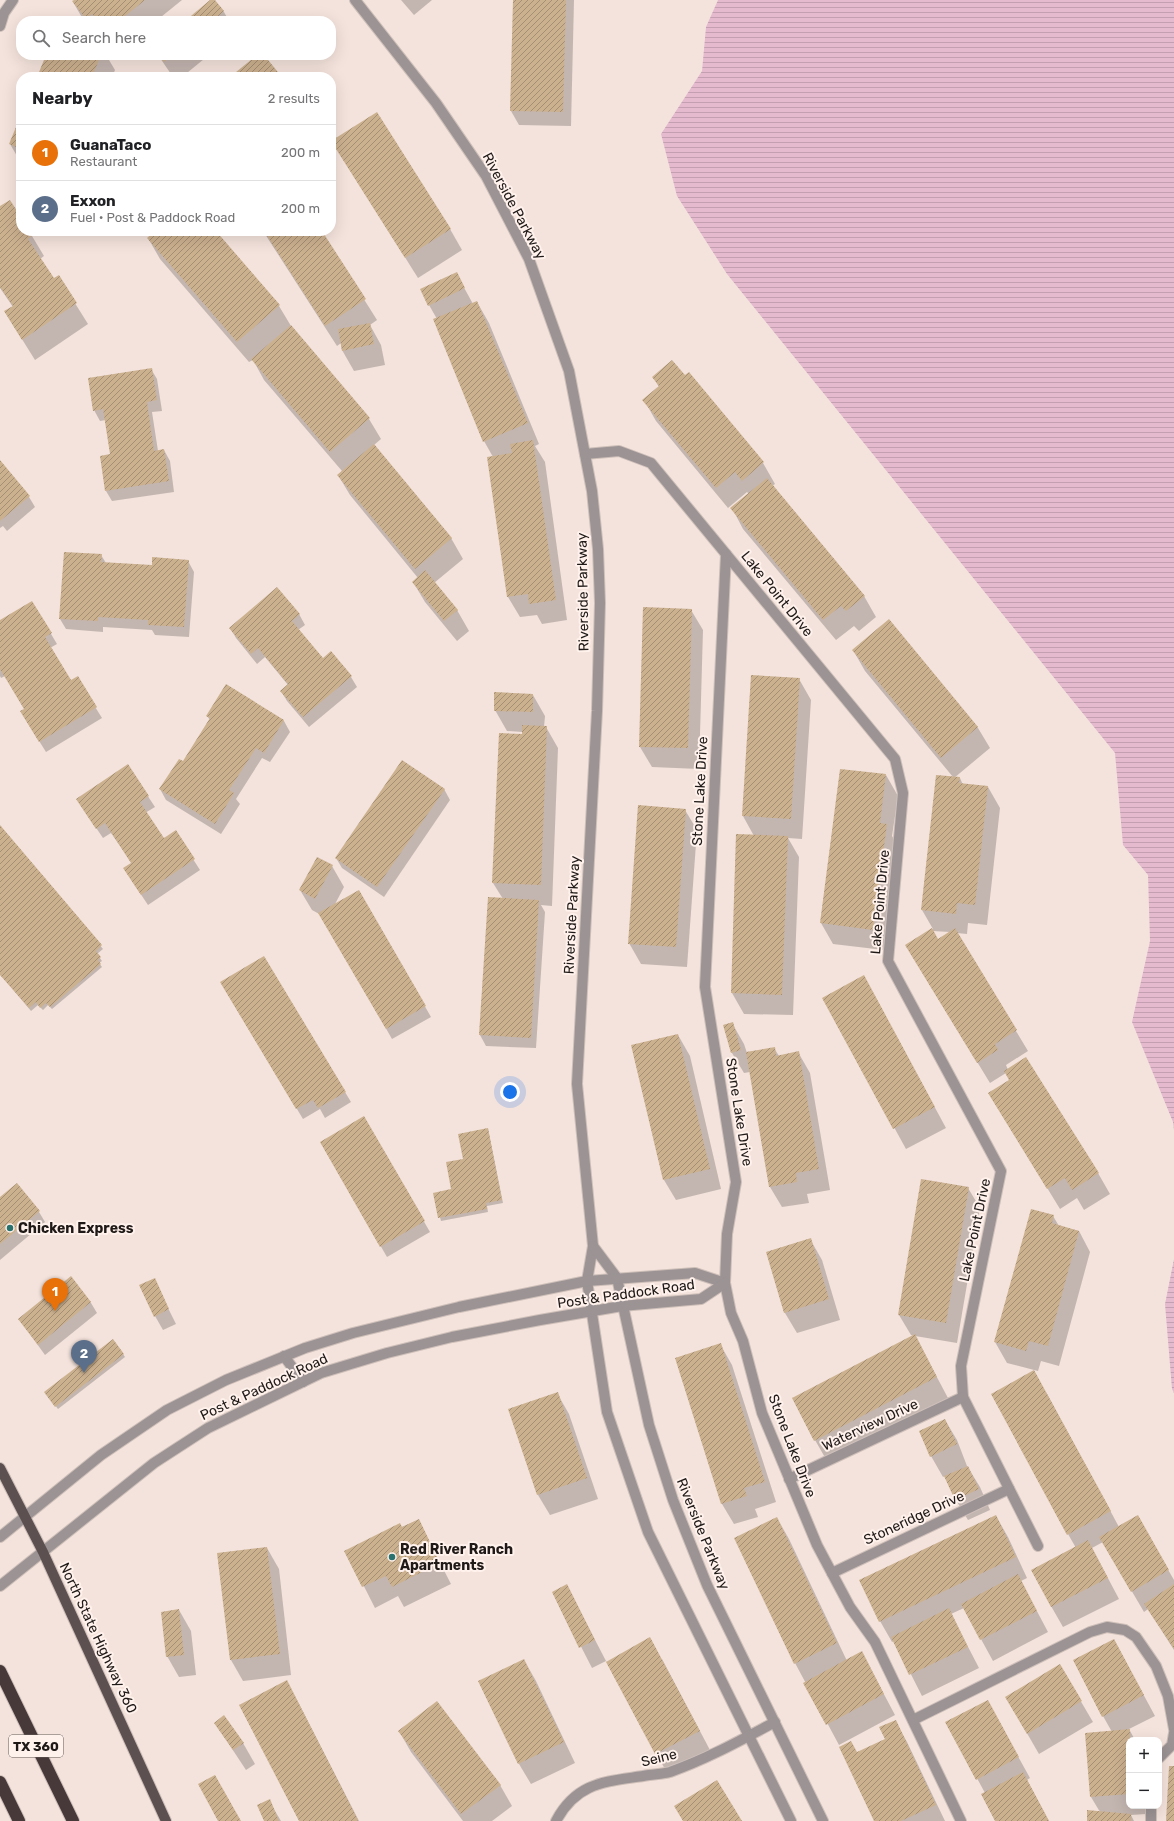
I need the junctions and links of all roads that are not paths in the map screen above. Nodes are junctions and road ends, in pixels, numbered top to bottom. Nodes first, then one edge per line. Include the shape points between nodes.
1 (13, 0) edge
2 (354, 0) edge
3 (0, 26) edge
4 (585, 454) junction
5 (726, 554) junction
6 (593, 1246) junction
7 (617, 1278) junction
8 (587, 1281) junction
9 (725, 1283) junction
10 (622, 1306) junction
11 (592, 1310) junction
12 (284, 1356) junction
13 (303, 1382) junction
14 (963, 1397) junction
15 (0, 1468) edge
16 (789, 1479) junction
17 (1009, 1489) junction
18 (25, 1515) junction
19 (0, 1538) edge
20 (1038, 1546) dead end
21 (43, 1552) junction
22 (832, 1573) junction
23 (0, 1586) edge
24 (0, 1671) edge
25 (913, 1720) junction
26 (775, 1722) junction
27 (1174, 1729) edge
28 (1174, 1733) edge
29 (750, 1735) junction
30 (1162, 1755) edge
31 (0, 1782) edge
32 (1151, 1809) edge
33 (19, 1821) edge
34 (73, 1821) edge
35 (166, 1821) edge
36 (556, 1821) edge
37 (791, 1821) edge
38 (823, 1821) edge
39 (961, 1821) edge
40 (1151, 1821) edge

1 - 3 street via 4,13
2 - 4 street, Riverside Parkway via 436,103 486,176 529,259 569,371
4 - 5 street, Lake Point Drive via 619,451 652,463
4 - 6 street, Riverside Parkway via 598,549 600,603 597,711 577,1084
5 - 9 street, Stone Lake Drive via 705,987 736,1182 727,1234
5 - 14 street, Lake Point Drive via 894,759 903,793 888,962 1001,1171 961,1366
6 - 7 street, Riverside Parkway
6 - 8 street, Riverside Parkway
7 - 8 street, Post & Paddock Road
7 - 9 street, Post & Paddock Road via 695,1273
7 - 10 street, Riverside Parkway
8 - 11 street, Riverside Parkway
8 - 12 street, Post & Paddock Road via 436,1312 353,1333
9 - 10 street, Post & Paddock Road via 701,1299
9 - 16 street, Stone Lake Drive via 731,1313 743,1341 762,1413
10 - 11 street, Post & Paddock Road
10 - 26 street, Riverside Parkway via 649,1426 673,1500 707,1585
11 - 13 street, Post & Paddock Road via 452,1337 387,1353 321,1373
11 - 29 street, Riverside Parkway via 607,1412 648,1532
12 - 13 street
12 - 18 street, Post & Paddock Road via 226,1380 167,1410 101,1455
13 - 21 street, Post & Paddock Road via 208,1428 154,1463
14 - 16 street, Waterview Drive
14 - 17 street, Lake Point Drive
15 - 18 main road, North State Highway 360
16 - 22 street, Stone Lake Drive
17 - 20 street, Lake Point Drive
17 - 22 street, Stoneridge Drive
18 - 19 street, Post & Paddock Road
18 - 21 main road, North State Highway 360
21 - 23 street, Post & Paddock Road
21 - 35 main road, North State Highway 360
22 - 25 street, Stone Lake Drive via 850,1607 875,1642
24 - 34 highway, TX 360
25 - 27 street via 1090,1632 1107,1627 1125,1630 1136,1637 1156,1666 1168,1696
25 - 39 street, Stone Lake Drive
26 - 29 street, Seine
26 - 38 street, Riverside Parkway
28 - 30 street via 1172,1745
29 - 36 street, Seine via 710,1756 668,1772 591,1786 575,1795 561,1810
29 - 37 street, Riverside Parkway
31 - 33 highway
32 - 40 street

